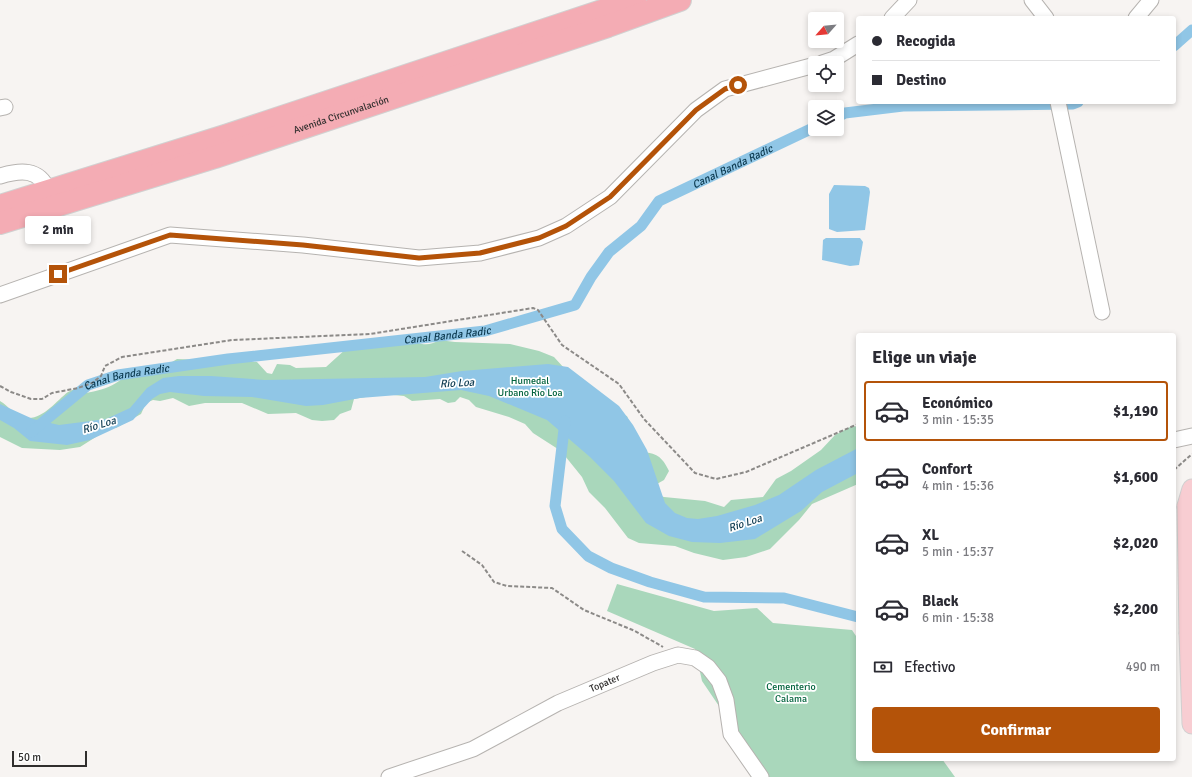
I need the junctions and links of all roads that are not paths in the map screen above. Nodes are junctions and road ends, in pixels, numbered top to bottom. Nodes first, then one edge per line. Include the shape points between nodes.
1 (635, 0) edge
2 (680, 0) edge
3 (909, 0) edge
4 (1032, 0) edge
5 (1151, 0) edge
6 (894, 16) edge
7 (1044, 16) edge
8 (1138, 16) edge
9 (856, 45) edge
10 (839, 56) edge
11 (808, 67) edge
12 (1058, 104) edge
13 (0, 176) edge
14 (48, 190) junction
15 (0, 206) edge
16 (0, 223) edge
17 (0, 295) edge
18 (1102, 312) dead end
19 (1192, 436) edge
20 (1176, 440) edge
21 (1189, 498) edge
22 (1192, 724) edge
23 (389, 777) edge
24 (761, 777) edge

1 - 14 highway, Avenida Circunvalación via 225,136
2 - 16 highway, Avenida Circunvalación via 215,157
3 - 6 street
4 - 7 street
5 - 8 street
9 - 10 street
11 - 17 street via 725,89 696,110 610,197 566,226 539,238 480,253 419,258 303,245 170,235
12 - 18 street
13 - 14 street via 16,171 29,172 42,181
14 - 15 highway, Avenida Circunvalación
19 - 20 street
21 - 22 main road, bridge
23 - 24 street, Topater via 473,749 558,703 678,655 695,658 708,667 718,681 726,700 731,734

